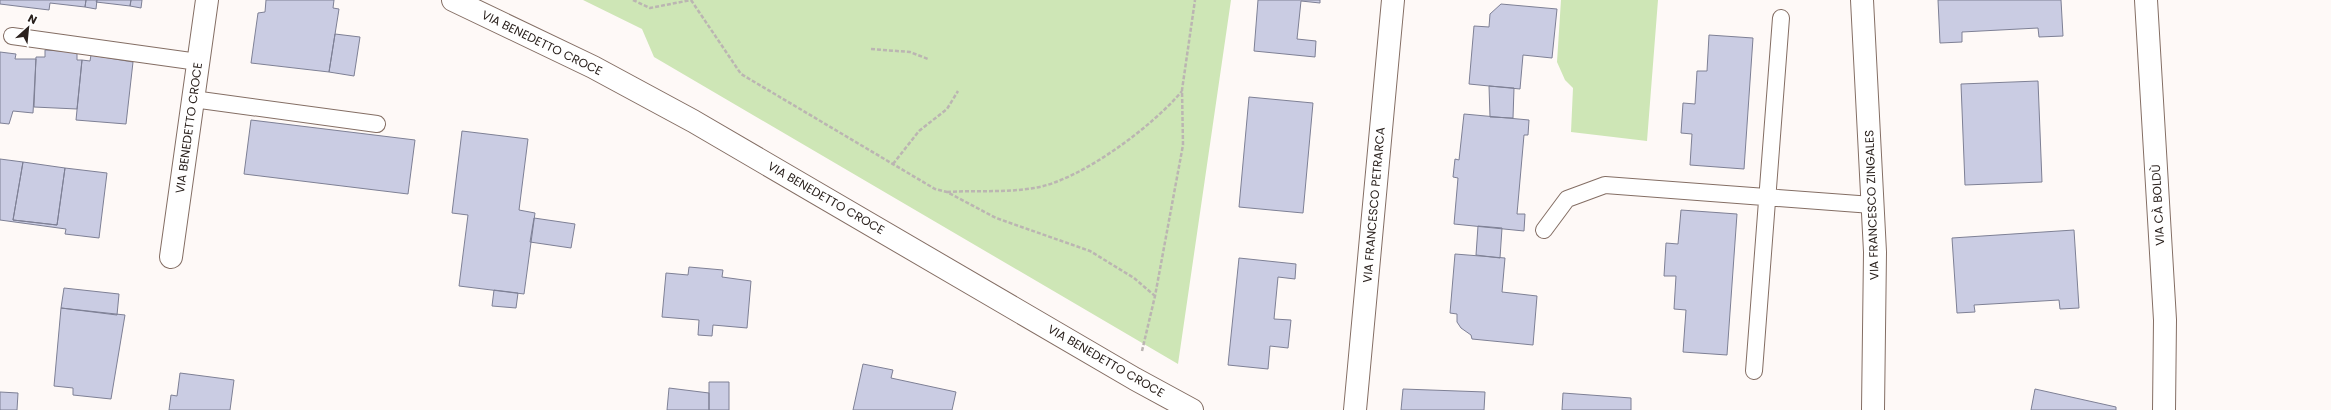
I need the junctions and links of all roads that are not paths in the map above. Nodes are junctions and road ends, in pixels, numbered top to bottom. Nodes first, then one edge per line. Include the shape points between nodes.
1 (207, 0) edge
2 (453, 0) edge
3 (1393, 0) edge
4 (1862, 0) edge
5 (2146, 0) edge
6 (1781, 18) dead end
7 (12, 36) dead end
8 (198, 62) junction
9 (193, 99) junction
10 (377, 124) dead end
11 (1767, 196) junction
12 (1872, 205) junction
13 (1544, 230) dead end
14 (171, 257) dead end
15 (1754, 371) dead end
16 (1192, 410) edge
17 (1355, 410) edge
18 (1873, 410) edge
19 (2164, 410) edge

1 - 8 street, VIA BENEDETTO CROCE
2 - 16 street, VIA BENEDETTO CROCE via 593,67 693,121
3 - 17 street, VIA FRANCESCO PETRARCA
4 - 12 street, VIA FRANCESCO ZINGALES
5 - 19 street, VIA CÀ BOLDÙ via 2165,320
6 - 11 lane
7 - 8 lane
8 - 9 street, VIA BENEDETTO CROCE
9 - 10 lane
9 - 14 street, VIA BENEDETTO CROCE
11 - 12 lane
11 - 13 lane via 1605,185 1567,199
11 - 15 lane
12 - 18 street, VIA FRANCESCO ZINGALES via 1875,252

